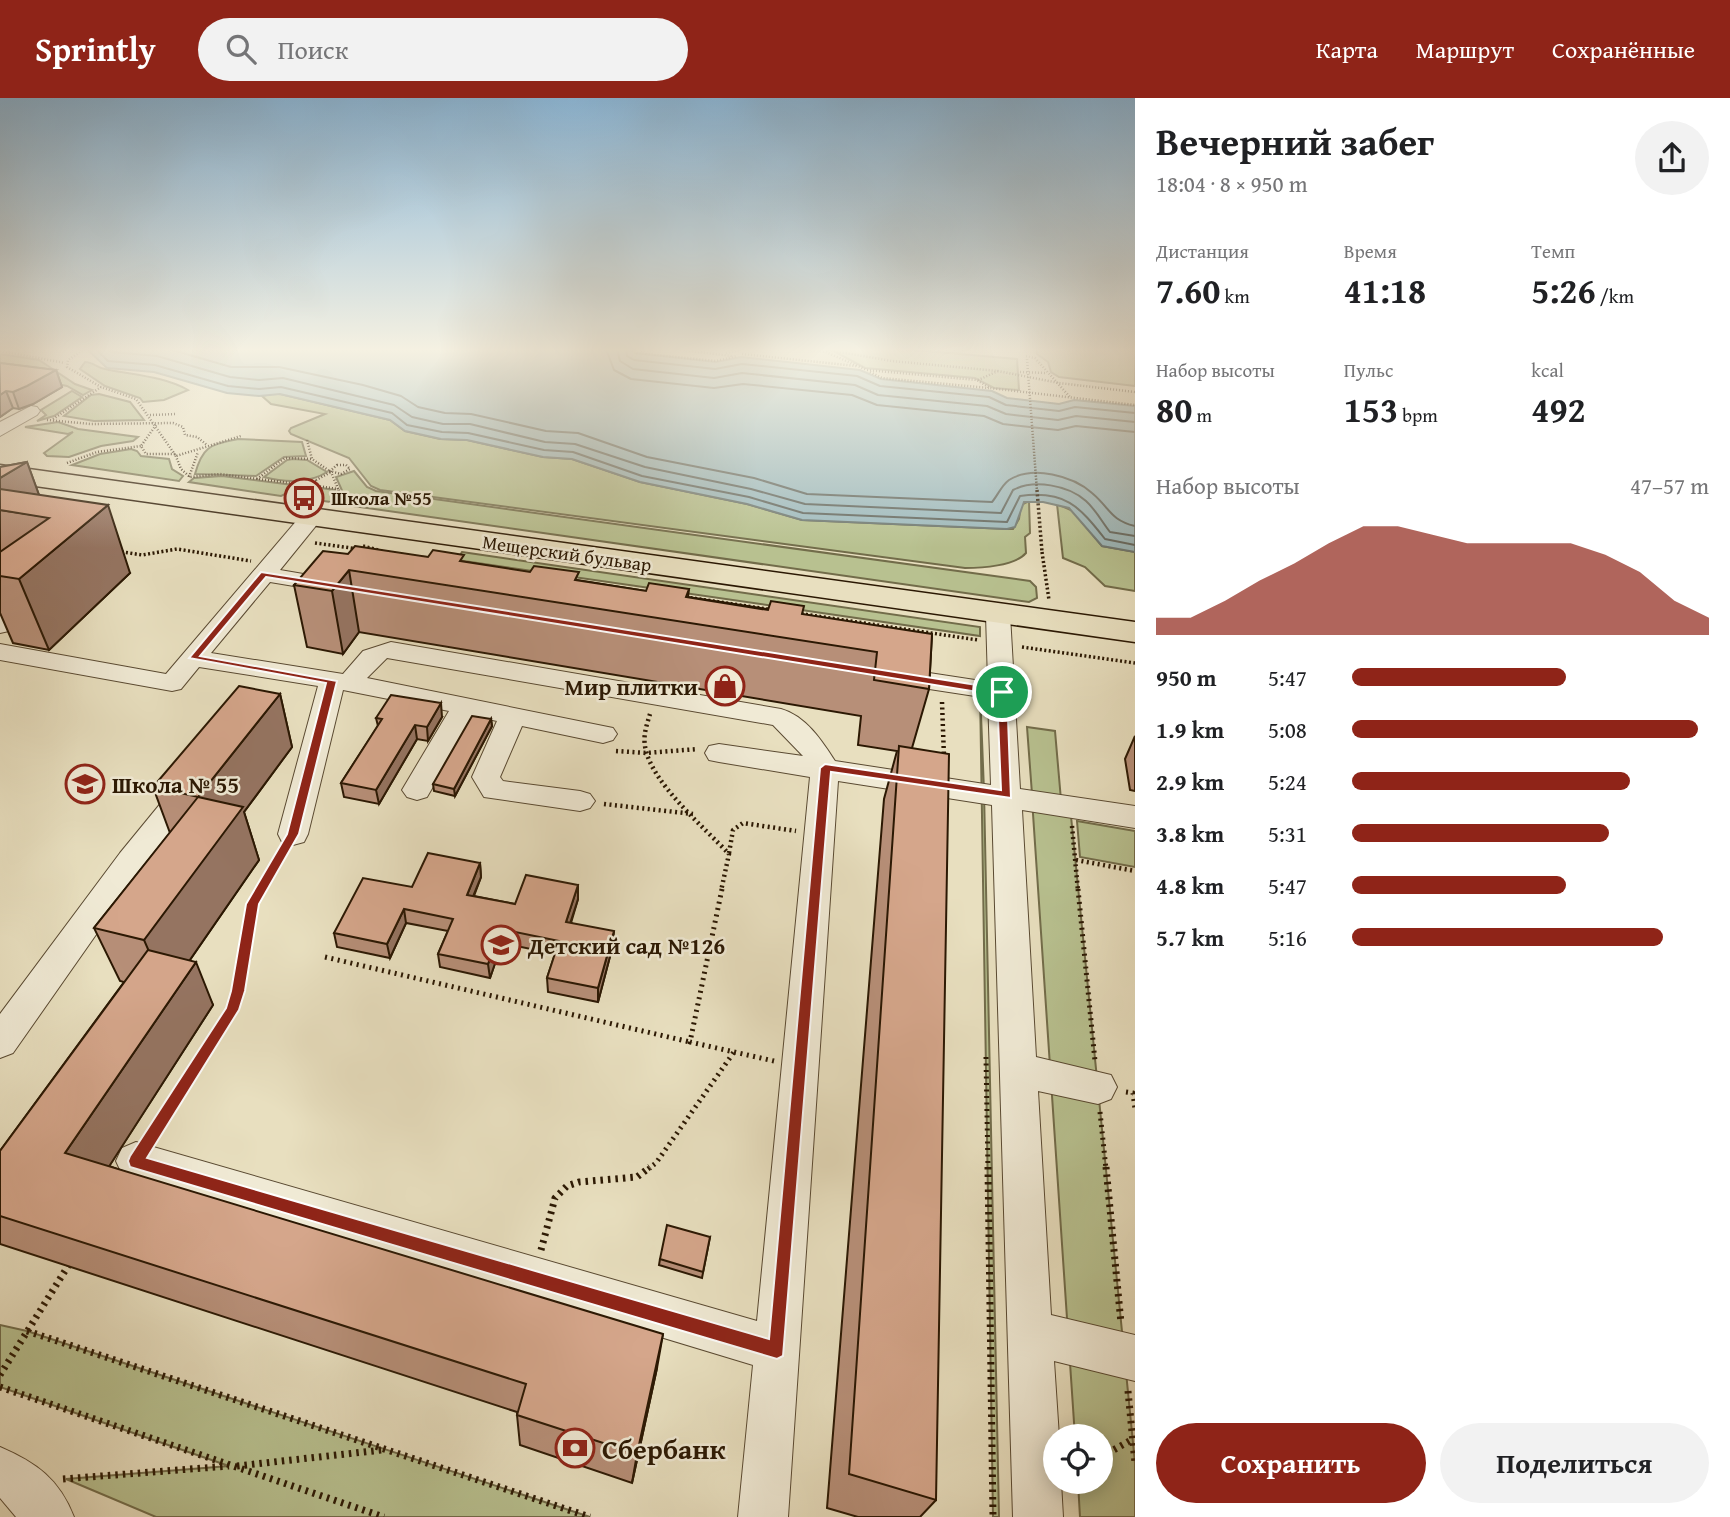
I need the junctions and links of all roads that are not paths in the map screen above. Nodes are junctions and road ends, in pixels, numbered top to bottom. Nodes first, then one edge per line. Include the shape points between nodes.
1 (36, 416) road end
2 (0, 430) edge
3 (0, 473) edge
4 (312, 517) junction
5 (268, 569) junction
6 (361, 590) edge
7 (1135, 632) edge
8 (992, 633) junction
9 (0, 652) edge
10 (193, 658) junction
11 (872, 672) edge
12 (341, 682) junction
13 (991, 691) junction
14 (466, 706) junction
15 (513, 716) junction
16 (603, 734) dead end
17 (719, 753) dead end
18 (206, 767) edge
19 (825, 768) junction
20 (416, 790) dead end
21 (1007, 795) junction
22 (580, 801) road end
23 (1135, 817) edge
24 (293, 834) road end
25 (0, 1042) edge
26 (1018, 1070) junction
27 (1098, 1087) road end
28 (136, 1161) road end
29 (1030, 1332) junction
30 (777, 1350) junction
31 (1130, 1357) edge
32 (763, 1517) edge
33 (1038, 1517) edge

1 - 2 street
3 - 4 main road, Мещерский бульвар
4 - 5 street
4 - 8 main road, Мещерский бульвар
5 - 6 street
5 - 10 street
7 - 8 main road, Мещерский бульвар
8 - 13 street
9 - 10 street via 172,682
10 - 12 street via 273,684
11 - 13 street
12 - 14 street
12 - 19 street via 380,649 781,719 804,734
12 - 24 street
13 - 21 street
14 - 15 street
14 - 20 street
15 - 16 street
15 - 22 street via 486,777 488,783 494,789
17 - 19 street
18 - 25 street via 131,861
19 - 21 street
19 - 30 street
21 - 23 street
21 - 26 street
26 - 27 street
26 - 29 street
28 - 30 street
29 - 31 street
29 - 33 street
30 - 32 street

